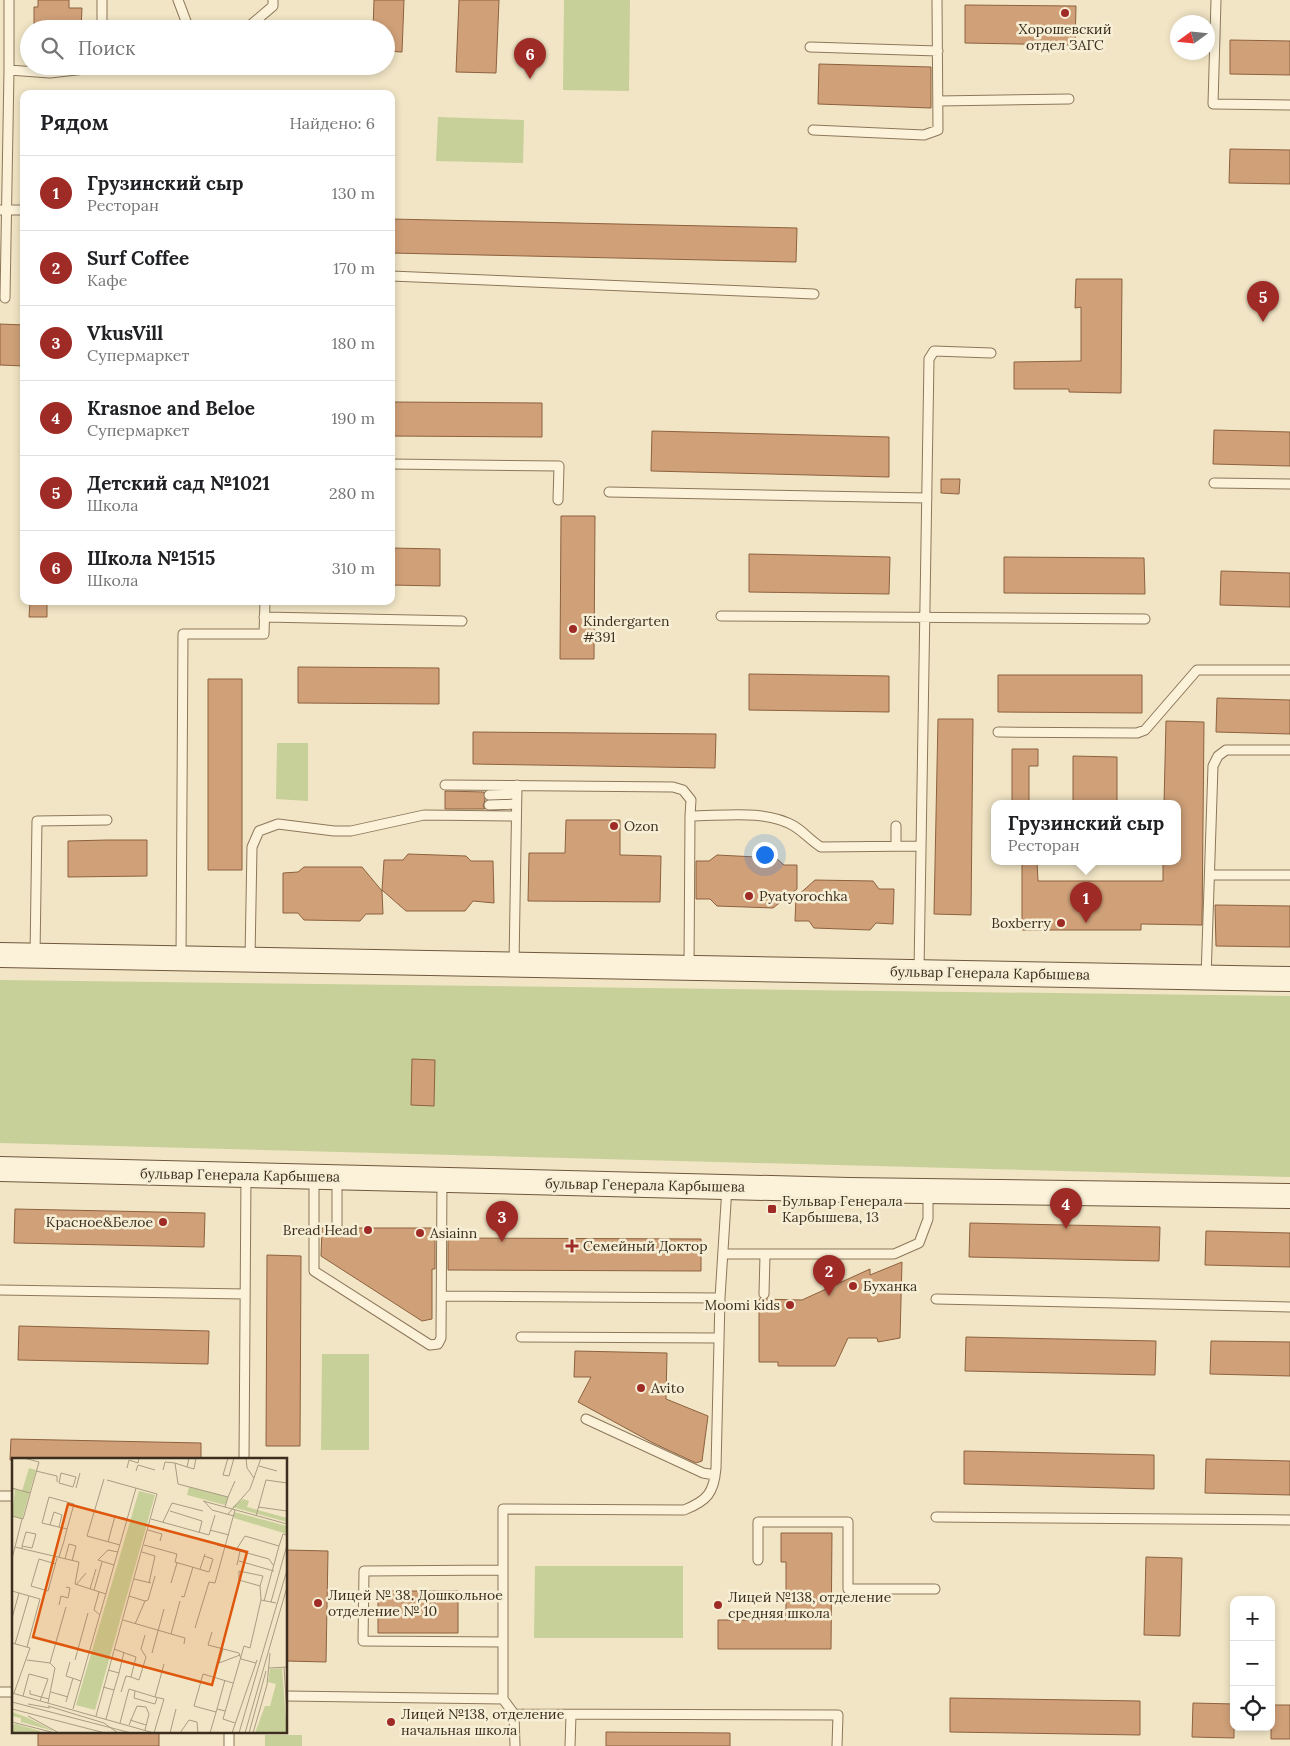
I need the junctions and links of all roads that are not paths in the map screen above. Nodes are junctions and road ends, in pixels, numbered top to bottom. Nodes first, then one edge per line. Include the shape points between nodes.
1 (9, 0) edge
2 (102, 0) edge
3 (178, 0) edge
4 (273, 0) edge
5 (937, 0) edge
6 (1216, 0) edge
7 (102, 20) edge
8 (186, 20) edge
9 (257, 20) edge
10 (810, 47) dead end
11 (938, 51) junction
12 (9, 70) junction
13 (20, 71) edge
14 (1069, 99) dead end
15 (938, 101) junction
16 (1290, 105) edge
17 (4, 107) edge
18 (813, 130) dead end
19 (4, 210) edge
20 (20, 210) edge
21 (395, 276) edge
22 (814, 294) dead end
23 (5, 298) dead end
24 (991, 353) dead end
25 (395, 464) edge
26 (1214, 483) dead end
27 (1290, 484) edge
28 (609, 492) dead end
29 (926, 498) junction
30 (558, 500) dead end
31 (265, 605) edge
32 (721, 616) dead end
33 (924, 616) junction
34 (264, 617) junction
35 (1145, 619) dead end
36 (462, 621) dead end
37 (1290, 670) edge
38 (998, 732) dead end
39 (1290, 750) edge
40 (446, 785) dead end
41 (517, 790) junction
42 (516, 804) junction
43 (516, 816) junction
44 (690, 816) junction
45 (107, 820) dead end
46 (896, 826) dead end
47 (896, 846) junction
48 (920, 846) junction
49 (1210, 875) junction
50 (1290, 875) edge
51 (0, 955) edge
52 (35, 956) junction
53 (181, 958) junction
54 (250, 960) junction
55 (514, 964) junction
56 (689, 967) junction
57 (919, 971) junction
58 (1206, 978) junction
59 (1290, 979) edge
60 (0, 1169) edge
61 (246, 1175) junction
62 (326, 1177) junction
63 (442, 1180) junction
64 (727, 1187) junction
65 (928, 1191) junction
66 (1290, 1196) edge
67 (337, 1228) dead end
68 (723, 1254) junction
69 (765, 1255) junction
70 (0, 1290) edge
71 (245, 1294) junction
72 (764, 1294) dead end
73 (442, 1296) junction
74 (720, 1298) junction
75 (936, 1299) dead end
76 (1290, 1307) edge
77 (521, 1337) dead end
78 (718, 1338) junction
79 (586, 1419) dead end
80 (244, 1458) edge
81 (716, 1475) junction
82 (936, 1517) dead end
83 (1290, 1520) edge
84 (758, 1560) dead end
85 (503, 1570) junction
86 (935, 1589) dead end
87 (503, 1642) junction
88 (288, 1696) edge
89 (503, 1699) junction
90 (514, 1714) junction
91 (571, 1714) junction
92 (514, 1746) edge
93 (570, 1746) edge
94 (838, 1746) edge

1 - 12 lane
2 - 7 lane
3 - 8 lane
4 - 9 lane via 273,6
5 - 11 lane
6 - 16 lane via 1213,104
10 - 11 lane
11 - 15 lane
12 - 13 lane
12 - 17 lane
14 - 15 lane
15 - 18 lane via 938,130 924,135
17 - 19 lane
19 - 20 lane
19 - 23 lane
21 - 22 lane
24 - 29 lane via 934,352 929,359
25 - 30 lane via 559,466
26 - 27 lane
28 - 29 lane
29 - 33 lane
31 - 34 lane
32 - 33 lane
33 - 35 lane
33 - 48 lane
34 - 36 lane
34 - 53 lane via 264,634 183,634
37 - 38 lane via 1197,670 1145,730 1137,733
39 - 49 lane via 1226,750 1218,756 1213,766
40 - 41 lane
41 - 42 lane
41 - 42 lane via 489,800
41 - 44 lane via 673,787 683,790 691,800
42 - 43 lane
43 - 54 lane via 424,815 351,831 278,824 258,830 252,847
43 - 55 lane
44 - 47 lane via 770,816 794,826 821,847
44 - 56 lane
45 - 52 lane via 37,821
46 - 47 lane
47 - 48 lane
48 - 57 lane
49 - 50 lane
49 - 58 lane
51 - 52 street, бульвар Генерала Карбышева
52 - 53 street, бульвар Генерала Карбышева
53 - 54 street, бульвар Генерала Карбышева
54 - 55 street, бульвар Генерала Карбышева
55 - 56 street, бульвар Генерала Карбышева
56 - 57 street, бульвар Генерала Карбышева
57 - 58 street, бульвар Генерала Карбышева
58 - 59 street, бульвар Генерала Карбышева
60 - 61 street, бульвар Генерала Карбышева
61 - 62 street, бульвар Генерала Карбышева
61 - 71 lane
62 - 63 street, бульвар Генерала Карбышева
62 - 67 lane
62 - 73 lane via 314,1271 430,1345 438,1344 441,1338
63 - 64 street, бульвар Генерала Карбышева
63 - 73 lane
64 - 65 street, бульвар Генерала Карбышева
64 - 68 lane
65 - 66 street, бульвар Генерала Карбышева
65 - 69 lane via 928,1219 918,1243 905,1250 880,1255
68 - 69 lane
68 - 74 lane
69 - 72 lane
70 - 71 lane
71 - 80 lane
73 - 74 lane
74 - 78 lane
75 - 76 lane
77 - 78 lane
78 - 81 lane
79 - 81 lane via 703,1473
81 - 85 lane via 711,1492 702,1503 684,1510 502,1509
82 - 83 lane
84 - 86 lane via 758,1522 848,1522 848,1588
85 - 87 lane
85 - 87 lane via 364,1571 363,1641
87 - 89 lane
88 - 89 lane
89 - 90 lane
90 - 91 lane
90 - 92 lane
91 - 93 lane
91 - 94 lane via 838,1715

